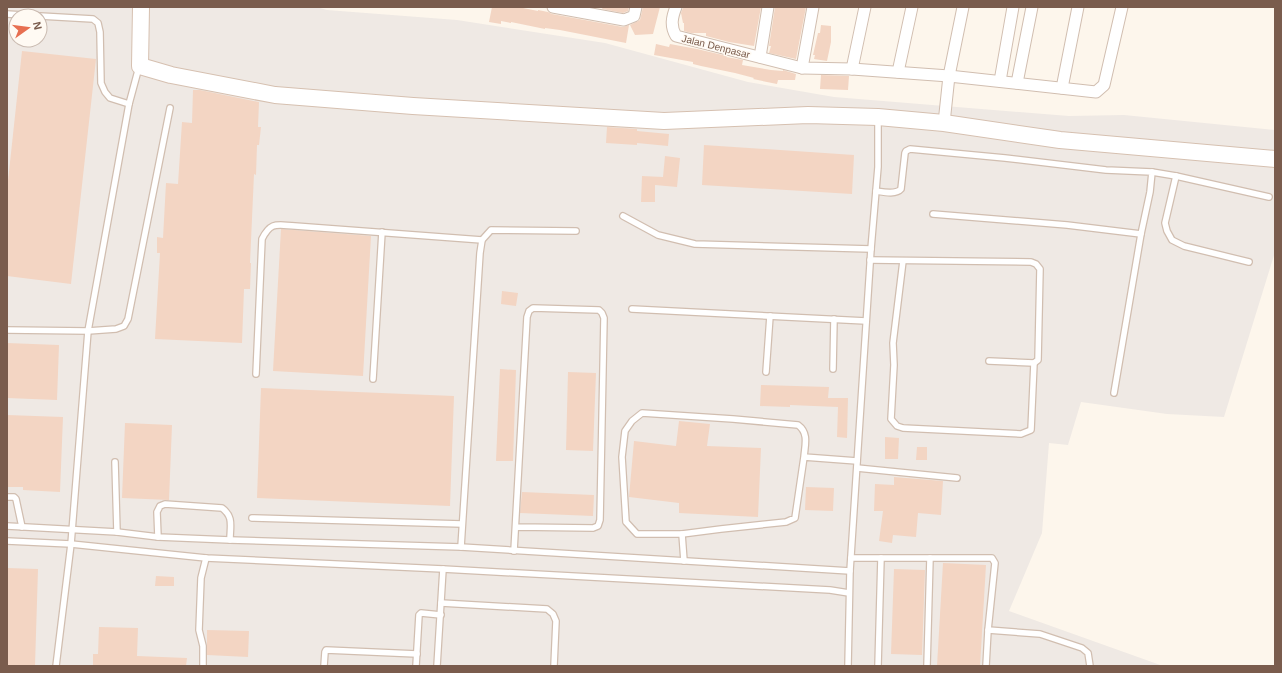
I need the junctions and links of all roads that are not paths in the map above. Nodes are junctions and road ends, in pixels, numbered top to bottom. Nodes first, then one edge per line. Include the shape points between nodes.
1 (141, 7) edge
2 (553, 7) edge
3 (636, 7) edge
4 (676, 7) edge
5 (768, 7) edge
6 (813, 7) edge
7 (865, 7) edge
8 (912, 7) edge
9 (963, 7) edge
10 (1013, 7) edge
11 (1032, 7) edge
12 (1078, 7) edge
13 (1122, 7) edge
14 (48, 16) edge
15 (760, 57) junction
16 (140, 66) junction
17 (802, 68) junction
18 (852, 69) junction
19 (898, 72) junction
20 (948, 76) junction
21 (1000, 81) junction
22 (1017, 83) junction
23 (1062, 88) junction
24 (129, 104) junction
25 (170, 108) dead end
26 (944, 115) junction
27 (878, 117) junction
28 (1275, 159) edge
29 (1152, 172) junction
30 (1176, 176) junction
31 (876, 191) junction
32 (1269, 197) dead end
33 (933, 214) dead end
34 (623, 216) dead end
35 (576, 231) dead end
36 (382, 232) junction
37 (1141, 234) junction
38 (482, 240) junction
39 (870, 249) junction
40 (870, 260) junction
41 (903, 261) junction
42 (1249, 262) dead end
43 (632, 309) dead end
44 (770, 316) junction
45 (834, 319) junction
46 (866, 321) junction
47 (7, 330) edge
48 (88, 331) junction
49 (989, 361) dead end
50 (1034, 363) junction
51 (833, 369) dead end
52 (766, 372) dead end
53 (256, 374) dead end
54 (373, 379) dead end
55 (1114, 393) dead end
56 (804, 457) junction
57 (857, 461) junction
58 (115, 462) dead end
59 (857, 468) junction
60 (958, 478) dead end
61 (7, 497) edge
62 (252, 518) dead end
63 (462, 524) junction
64 (7, 526) edge
65 (22, 527) junction
66 (516, 527) junction
67 (72, 529) junction
68 (117, 532) junction
69 (682, 534) junction
70 (158, 536) junction
71 (230, 540) junction
72 (7, 541) edge
73 (71, 544) junction
74 (461, 547) junction
75 (514, 550) junction
76 (206, 558) junction
77 (851, 558) junction
78 (881, 558) junction
79 (930, 558) junction
80 (684, 561) junction
81 (443, 570) junction
82 (850, 571) junction
83 (849, 593) junction
84 (441, 603) junction
85 (441, 615) junction
86 (988, 630) junction
87 (417, 654) junction
88 (56, 666) edge
89 (203, 666) edge
90 (324, 666) edge
91 (416, 666) edge
92 (437, 666) edge
93 (554, 666) edge
94 (848, 666) edge
95 (878, 666) edge
96 (926, 666) edge
97 (986, 666) edge
98 (1090, 666) edge

1 - 16 main road
2 - 3 street via 620,20 634,16
4 - 15 street, Jalan Denpasar via 672,28 676,36
5 - 15 street, Jalan Denpasar
6 - 17 street
7 - 18 street
8 - 19 street
9 - 20 street
10 - 21 street
11 - 22 street
12 - 23 street
13 - 23 street via 1104,85 1096,92
14 - 24 lane via 93,19 98,24 101,83 110,98
15 - 17 street
16 - 24 lane
16 - 27 main road via 171,75 274,95 413,106 664,121 808,115
17 - 18 street
18 - 19 street
19 - 20 street
20 - 21 street
20 - 26 street
21 - 22 street
22 - 23 street
24 - 48 lane
25 - 48 lane via 128,319 124,326 116,329
26 - 27 main road
26 - 28 main road via 1060,140
27 - 31 lane
29 - 30 lane
29 - 31 lane via 1106,170 910,149 905,154 901,189 895,192
29 - 37 lane
30 - 32 lane
30 - 42 lane via 1164,223 1172,240 1184,246
31 - 39 lane
33 - 37 lane
34 - 39 lane via 658,235 695,244
35 - 38 lane via 491,230
36 - 38 lane
36 - 53 lane via 274,225 267,229 262,239
36 - 54 lane
37 - 55 lane
38 - 63 lane
39 - 40 lane
40 - 41 lane
40 - 46 lane
41 - 50 lane via 1036,264 1040,270 1038,360
41 - 50 lane via 893,343 891,419 897,426 1020,434 1031,430
43 - 44 lane
44 - 45 lane
44 - 52 lane
45 - 46 lane
45 - 51 lane
46 - 57 lane
47 - 48 lane
48 - 67 lane
49 - 50 lane
56 - 57 lane
56 - 69 lane via 795,518 786,522
56 - 69 lane via 805,433 798,426 642,413 625,431 622,457 626,522 637,534
57 - 59 lane
58 - 68 lane
59 - 60 lane
59 - 77 lane
61 - 65 lane via 16,499
62 - 63 lane
63 - 74 lane
64 - 65 lane
65 - 67 lane
66 - 66 lane via 598,526 604,318 599,310 533,308 529,311
66 - 75 lane
67 - 68 lane
67 - 73 lane
68 - 70 lane
69 - 80 lane
70 - 71 lane
70 - 71 lane via 158,512 160,506 165,504 222,508 230,518
71 - 74 lane
72 - 73 lane
73 - 76 lane
73 - 88 lane
74 - 75 lane
75 - 80 lane
76 - 81 lane
76 - 89 lane via 201,578 199,630 203,646
77 - 78 lane
77 - 82 lane
78 - 79 lane
78 - 95 lane
79 - 86 lane via 992,558 994,563
79 - 96 lane
80 - 82 lane
81 - 83 lane
81 - 84 lane
82 - 83 lane
83 - 94 lane
84 - 85 lane
84 - 93 lane via 546,609 553,614 556,621
85 - 87 lane via 419,615
85 - 92 lane
86 - 97 lane
86 - 98 lane via 1040,634 1082,648 1088,653
87 - 90 lane via 326,650
87 - 91 lane

